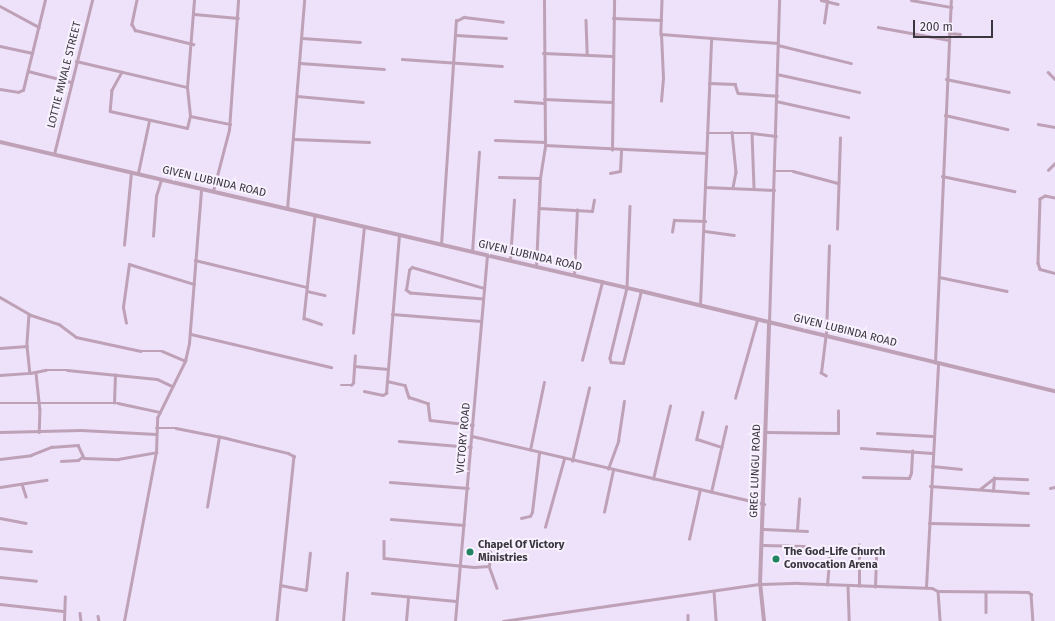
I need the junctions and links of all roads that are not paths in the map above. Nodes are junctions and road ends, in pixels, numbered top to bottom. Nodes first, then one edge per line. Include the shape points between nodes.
1 (45, 0) edge
2 (92, 0) edge
3 (137, 0) edge
4 (194, 0) edge
5 (238, 0) edge
6 (304, 0) edge
7 (544, 0) edge
8 (614, 0) edge
9 (662, 0) edge
10 (779, 0) edge
11 (821, 0) edge
12 (911, 0) edge
13 (951, 0) edge
14 (827, 1) junction
15 (838, 4) dead end
16 (0, 6) edge
17 (951, 7) junction
18 (194, 14) junction
19 (238, 18) junction
20 (613, 18) junction
21 (586, 20) dead end
22 (661, 20) junction
23 (503, 22) dead end
24 (824, 23) dead end
25 (38, 27) junction
26 (878, 27) dead end
27 (949, 33) junction
28 (661, 34) junction
29 (960, 34) dead end
30 (456, 35) junction
31 (302, 38) junction
32 (506, 38) dead end
33 (711, 38) junction
34 (949, 40) junction
35 (360, 42) dead end
36 (193, 44) junction
37 (778, 44) junction
38 (0, 46) edge
39 (543, 53) junction
40 (32, 54) junction
41 (587, 54) junction
42 (612, 56) junction
43 (402, 58) dead end
44 (76, 61) junction
45 (454, 62) junction
46 (300, 63) junction
47 (851, 63) dead end
48 (502, 66) dead end
49 (384, 69) dead end
50 (28, 71) junction
51 (122, 72) junction
52 (1048, 72) dead end
53 (777, 74) junction
54 (946, 79) junction
55 (1055, 79) edge
56 (71, 82) junction
57 (709, 83) junction
58 (187, 87) junction
59 (0, 90) edge
60 (859, 92) dead end
61 (1009, 92) dead end
62 (297, 96) junction
63 (777, 96) junction
64 (515, 101) dead end
65 (544, 101) junction
66 (660, 101) dead end
67 (776, 101) junction
68 (363, 102) dead end
69 (612, 102) junction
70 (945, 115) junction
71 (190, 116) junction
72 (848, 117) dead end
73 (149, 121) junction
74 (230, 124) junction
75 (1038, 124) dead end
76 (1055, 127) edge
77 (1007, 129) dead end
78 (732, 132) junction
79 (707, 133) junction
80 (752, 133) junction
81 (776, 136) junction
82 (840, 138) dead end
83 (294, 139) junction
84 (495, 140) dead end
85 (0, 142) edge
86 (369, 142) dead end
87 (545, 143) junction
88 (612, 150) junction
89 (621, 150) junction
90 (479, 152) dead end
91 (706, 153) junction
92 (54, 154) junction
93 (1055, 163) edge
94 (1048, 170) dead end
95 (774, 171) junction
96 (131, 172) junction
97 (138, 173) junction
98 (610, 173) dead end
99 (942, 176) junction
100 (499, 177) dead end
101 (540, 178) junction
102 (161, 179) junction
103 (838, 183) junction
104 (705, 187) junction
105 (734, 188) junction
106 (754, 188) junction
107 (201, 189) junction
108 (774, 190) junction
109 (214, 191) junction
110 (1014, 191) dead end
111 (1055, 198) edge
112 (514, 200) dead end
113 (594, 200) dead end
114 (630, 206) dead end
115 (539, 208) junction
116 (287, 209) junction
117 (577, 210) junction
118 (315, 216) junction
119 (705, 221) junction
120 (364, 227) junction
121 (837, 229) dead end
122 (705, 231) junction
123 (672, 232) dead end
124 (399, 235) junction
125 (734, 235) dead end
126 (153, 236) dead end
127 (124, 245) dead end
128 (441, 245) junction
129 (829, 246) dead end
130 (472, 252) junction
131 (487, 256) junction
132 (195, 260) junction
133 (510, 260) junction
134 (536, 266) junction
135 (1055, 273) edge
136 (574, 275) junction
137 (939, 277) junction
138 (602, 282) junction
139 (194, 284) junction
140 (307, 287) junction
141 (484, 288) junction
142 (627, 288) junction
143 (306, 291) junction
144 (641, 291) junction
145 (1007, 291) dead end
146 (0, 296) edge
147 (325, 296) dead end
148 (483, 299) junction
149 (700, 305) junction
150 (29, 314) junction
151 (392, 314) junction
152 (757, 320) junction
153 (481, 321) junction
154 (769, 322) junction
155 (126, 323) dead end
156 (321, 324) dead end
157 (353, 332) dead end
158 (191, 334) junction
159 (826, 335) junction
160 (27, 346) junction
161 (0, 348) edge
162 (355, 356) dead end
163 (582, 360) dead end
164 (185, 361) junction
165 (937, 363) junction
166 (354, 366) junction
167 (331, 367) dead end
168 (388, 369) junction
169 (36, 373) junction
170 (30, 374) junction
171 (0, 375) edge
172 (116, 375) junction
173 (826, 376) dead end
174 (387, 381) junction
175 (544, 382) dead end
176 (341, 385) dead end
177 (172, 386) junction
178 (589, 388) dead end
179 (364, 391) dead end
180 (1055, 391) edge
181 (735, 398) dead end
182 (624, 401) dead end
183 (114, 402) junction
184 (0, 403) edge
185 (39, 405) junction
186 (670, 406) dead end
187 (838, 411) dead end
188 (160, 412) junction
189 (703, 412) dead end
190 (473, 425) junction
191 (726, 427) dead end
192 (156, 428) junction
193 (0, 432) edge
194 (40, 432) junction
195 (767, 432) junction
196 (877, 433) dead end
197 (156, 434) junction
198 (472, 436) junction
199 (932, 436) junction
200 (219, 437) junction
201 (399, 441) dead end
202 (472, 447) junction
203 (722, 447) junction
204 (862, 448) dead end
205 (530, 450) junction
206 (912, 451) junction
207 (156, 452) junction
208 (539, 452) junction
209 (932, 453) junction
210 (82, 457) junction
211 (564, 458) junction
212 (0, 459) edge
213 (61, 461) dead end
214 (572, 461) junction
215 (932, 466) junction
216 (608, 469) junction
217 (961, 469) dead end
218 (613, 470) junction
219 (863, 477) dead end
220 (994, 478) junction
221 (653, 479) junction
222 (1028, 479) dead end
223 (46, 480) dead end
224 (390, 482) dead end
225 (22, 484) junction
226 (930, 486) junction
227 (0, 487) edge
228 (1055, 487) edge
229 (468, 488) junction
230 (1050, 488) dead end
231 (700, 489) junction
232 (979, 489) junction
233 (993, 491) junction
234 (711, 492) junction
235 (1028, 493) dead end
236 (26, 496) dead end
237 (799, 499) dead end
238 (764, 505) junction
239 (207, 507) dead end
240 (604, 512) dead end
241 (0, 518) edge
242 (521, 518) dead end
243 (391, 519) dead end
244 (26, 523) dead end
245 (929, 523) junction
246 (464, 525) junction
247 (1028, 525) dead end
248 (545, 527) dead end
249 (764, 529) junction
250 (797, 530) junction
251 (807, 531) dead end
252 (689, 539) dead end
253 (384, 541) dead end
254 (763, 545) junction
255 (860, 545) dead end
256 (804, 546) dead end
257 (830, 546) dead end
258 (0, 548) edge
259 (876, 549) dead end
260 (31, 551) dead end
261 (490, 552) dead end
262 (310, 553) dead end
263 (460, 565) junction
264 (489, 566) junction
265 (348, 573) dead end
266 (0, 577) edge
267 (36, 581) dead end
268 (760, 584) junction
269 (280, 585) junction
270 (827, 585) junction
271 (848, 586) junction
272 (859, 586) junction
273 (875, 587) junction
274 (926, 587) junction
275 (497, 588) dead end
276 (714, 591) junction
277 (938, 591) junction
278 (986, 592) junction
279 (372, 593) dead end
280 (65, 597) dead end
281 (408, 597) junction
282 (456, 601) junction
283 (0, 604) edge
284 (63, 611) junction
285 (986, 612) dead end
286 (80, 613) dead end
287 (688, 615) dead end
288 (98, 616) dead end
289 (520, 620) edge
290 (64, 621) edge
291 (80, 621) edge
292 (99, 621) edge
293 (124, 621) edge
294 (277, 621) edge
295 (343, 621) edge
296 (406, 621) edge
297 (455, 621) edge
298 (503, 621) edge
299 (688, 621) edge
300 (716, 621) edge
301 (764, 621) edge
302 (849, 621) edge
303 (940, 621) edge
304 (1033, 621) edge

1 - 25 street
2 - 44 street, LOTTIE MWALE STREET
3 - 36 street via 132,24 135,30
4 - 18 street
5 - 19 street
6 - 31 street
7 - 39 street
8 - 20 street
9 - 22 street
10 - 37 street
11 - 14 street
12 - 17 street
13 - 17 street
14 - 15 street
14 - 24 street
16 - 25 street
17 - 27 street
18 - 19 street
18 - 36 street
19 - 74 street
20 - 22 street
20 - 42 street
21 - 41 street
22 - 28 street
23 - 30 street via 460,18 456,21
25 - 40 street
26 - 34 street
27 - 29 street
27 - 34 street
28 - 33 street
28 - 66 street via 663,78
30 - 32 street
30 - 45 street
31 - 35 street
31 - 46 street
33 - 37 street
33 - 57 street
34 - 54 street
36 - 58 street
37 - 47 street
37 - 53 street
38 - 40 street
39 - 41 street
39 - 65 street
40 - 50 street
41 - 42 street
42 - 69 street
43 - 45 street
44 - 51 street
44 - 56 street, LOTTIE MWALE STREET
45 - 48 street
45 - 128 street
46 - 49 street
46 - 62 street
50 - 56 street
50 - 59 street via 21,91
51 - 58 street
51 - 73 street via 112,90 109,110
52 - 55 street
53 - 60 street
53 - 63 street
54 - 61 street
54 - 70 street
56 - 92 street, LOTTIE MWALE STREET
57 - 63 street via 735,84 738,93
57 - 79 street
58 - 71 street
62 - 68 street
62 - 83 street
63 - 67 street
64 - 65 street
65 - 69 street
65 - 87 street
67 - 72 street
67 - 81 street
69 - 88 street
70 - 77 street
70 - 99 street
71 - 73 street via 185,129
71 - 74 street
73 - 97 street
74 - 109 street
75 - 76 street
78 - 79 street
78 - 80 street
78 - 105 street via 736,172
79 - 91 street
80 - 81 street
80 - 106 street
81 - 95 street
82 - 103 street
83 - 86 street
83 - 116 street
84 - 87 street
85 - 92 street, GIVEN LUBINDA ROAD
87 - 88 street
87 - 101 street
88 - 89 street
89 - 91 street
89 - 98 street via 620,171
90 - 130 street
91 - 104 street
92 - 96 street, GIVEN LUBINDA ROAD
93 - 94 street
95 - 103 street via 789,171
95 - 108 street
96 - 97 street, GIVEN LUBINDA ROAD
96 - 127 street
97 - 102 street, GIVEN LUBINDA ROAD
99 - 110 street
99 - 137 street
100 - 101 street
101 - 115 street
102 - 107 street, GIVEN LUBINDA ROAD
102 - 126 street via 156,196
103 - 121 street
104 - 105 street
104 - 119 street
105 - 106 street
106 - 108 street
107 - 109 street, GIVEN LUBINDA ROAD
107 - 132 street
108 - 154 street
109 - 116 street, GIVEN LUBINDA ROAD
111 - 135 street via 1045,196 1040,199 1038,263 1040,269
112 - 133 street
113 - 117 street via 592,210
114 - 142 street
115 - 117 street
115 - 134 street
116 - 118 street, GIVEN LUBINDA ROAD
117 - 136 street
118 - 120 street, GIVEN LUBINDA ROAD
118 - 140 street
119 - 122 street
119 - 123 street via 674,220
120 - 124 street, GIVEN LUBINDA ROAD
120 - 157 street
122 - 125 street
122 - 149 street
124 - 128 street, GIVEN LUBINDA ROAD
124 - 151 street
128 - 130 street, GIVEN LUBINDA ROAD
129 - 159 street
130 - 131 street, GIVEN LUBINDA ROAD
131 - 133 street, GIVEN LUBINDA ROAD
131 - 141 street, VICTORY ROAD
132 - 139 street
132 - 140 street
133 - 134 street, GIVEN LUBINDA ROAD
134 - 136 street, GIVEN LUBINDA ROAD
136 - 138 street, GIVEN LUBINDA ROAD
137 - 145 street
137 - 165 street
138 - 142 street, GIVEN LUBINDA ROAD
138 - 163 street
139 - 155 street via 129,264 123,307
139 - 158 street
140 - 143 street
141 - 148 street, VICTORY ROAD
141 - 148 street via 412,267 409,270 406,290 410,293
142 - 144 street, GIVEN LUBINDA ROAD
142 - 144 street via 610,358 611,362 621,365 624,363
143 - 147 street
143 - 156 street via 304,318
144 - 149 street, GIVEN LUBINDA ROAD
146 - 150 street
148 - 153 street, VICTORY ROAD
149 - 152 street, GIVEN LUBINDA ROAD
150 - 160 street
150 - 164 street via 59,324 76,338 141,351 162,351
151 - 153 street
151 - 168 street
152 - 154 street, GIVEN LUBINDA ROAD
152 - 181 street
153 - 190 street, VICTORY ROAD
154 - 159 street, GIVEN LUBINDA ROAD
154 - 195 street, GREG LUNGU ROAD
158 - 164 street
158 - 167 street
159 - 165 street, GIVEN LUBINDA ROAD
159 - 173 street via 821,373
160 - 161 street
160 - 170 street
162 - 166 street
164 - 177 street
165 - 180 street, GIVEN LUBINDA ROAD
165 - 199 street
166 - 168 street
166 - 176 street via 352,384
168 - 174 street
169 - 170 street
169 - 172 street via 54,370
169 - 185 street
170 - 171 street
172 - 177 street via 157,379
172 - 183 street
174 - 179 street via 385,395
174 - 190 street via 405,386 408,397 428,403 430,420
175 - 205 street
177 - 188 street
178 - 214 street
182 - 216 street via 618,441
183 - 185 street
183 - 188 street
184 - 185 street
185 - 194 street
186 - 221 street
187 - 195 street via 838,433
188 - 192 street
189 - 203 street via 697,439
190 - 198 street, VICTORY ROAD
191 - 203 street
192 - 197 street
192 - 200 street via 176,428
193 - 194 street
194 - 197 street via 81,430
195 - 238 street, GREG LUNGU ROAD
196 - 199 street
197 - 207 street
198 - 202 street, VICTORY ROAD
198 - 205 street
199 - 209 street
200 - 239 street
200 - 269 street via 294,456
201 - 202 street
202 - 229 street, VICTORY ROAD
203 - 234 street
204 - 206 street
205 - 208 street
206 - 209 street
206 - 219 street via 909,478
207 - 210 street via 118,459
207 - 293 street
208 - 211 street
208 - 242 street via 532,512 530,516
209 - 215 street
210 - 212 street via 78,445 51,447 31,455
210 - 213 street via 78,460
211 - 214 street
211 - 248 street
214 - 216 street
215 - 217 street
215 - 226 street
216 - 218 street
218 - 221 street
218 - 240 street
220 - 222 street
220 - 232 street
220 - 233 street
221 - 231 street
223 - 225 street
224 - 229 street
225 - 227 street
225 - 236 street
226 - 232 street
226 - 245 street
228 - 230 street
229 - 246 street, VICTORY ROAD
231 - 234 street
231 - 252 street
232 - 233 street
233 - 235 street
234 - 238 street
237 - 250 street
238 - 249 street, GREG LUNGU ROAD
241 - 244 street
243 - 246 street
245 - 247 street
245 - 274 street
246 - 263 street, VICTORY ROAD
249 - 250 street
249 - 254 street, GREG LUNGU ROAD
250 - 251 street
253 - 263 street via 384,558
254 - 256 street
254 - 268 street, GREG LUNGU ROAD
255 - 272 street
257 - 270 street
258 - 260 street
259 - 273 street
261 - 264 street
262 - 269 street via 306,590
263 - 264 street
263 - 282 street, VICTORY ROAD
264 - 275 street
265 - 295 street
266 - 267 street
268 - 270 street
268 - 276 street
268 - 301 street, GREG LUNGU ROAD
269 - 294 street
270 - 271 street
271 - 272 street
271 - 302 street
272 - 273 street
273 - 274 street
274 - 277 street
276 - 289 street
276 - 300 street
277 - 278 street
277 - 303 street
278 - 285 street
278 - 304 street via 1030,592
279 - 281 street
280 - 284 street
281 - 282 street
281 - 296 street
282 - 297 street, VICTORY ROAD
283 - 284 street
284 - 290 street
286 - 291 street
287 - 299 street
288 - 292 street
289 - 298 street

